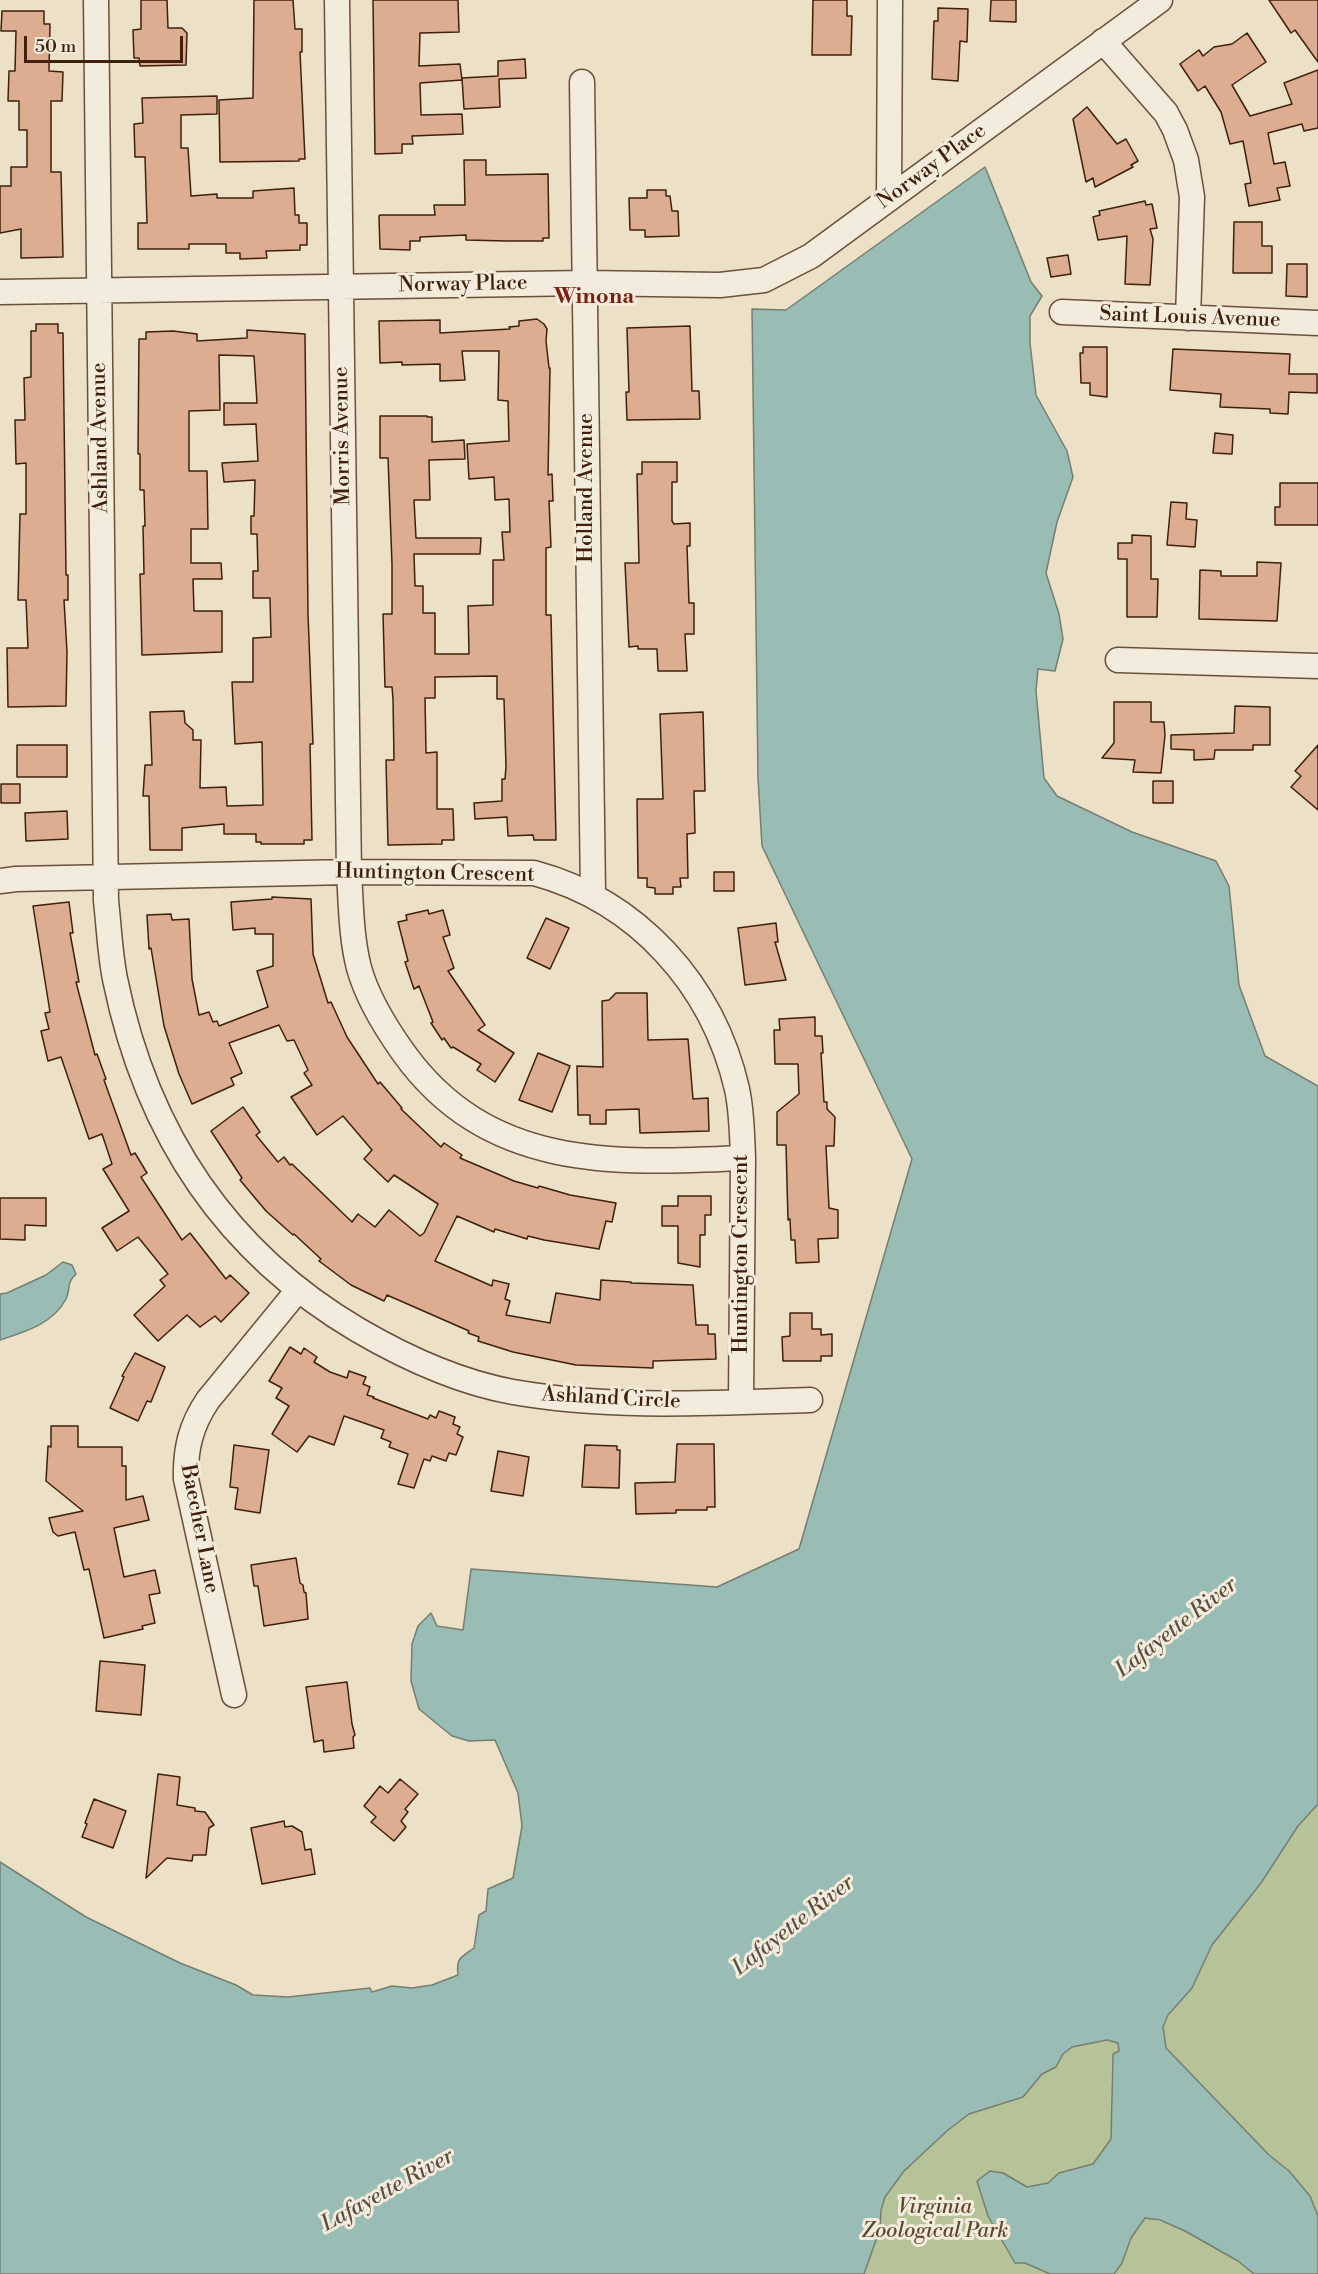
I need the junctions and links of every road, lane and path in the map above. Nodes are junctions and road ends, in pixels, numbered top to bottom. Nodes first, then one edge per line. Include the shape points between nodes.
1 (96, 0) edge
2 (337, 0) edge
3 (890, 0) edge
4 (1160, 0) edge
5 (1103, 41) junction
6 (582, 82) dead end
7 (888, 199) junction
8 (586, 283) junction
9 (342, 288) junction
10 (0, 292) edge
11 (99, 292) junction
12 (1062, 312) dead end
13 (1188, 318) junction
14 (1318, 323) edge
15 (1118, 660) dead end
16 (1318, 666) edge
17 (349, 872) junction
18 (106, 877) junction
19 (0, 881) edge
20 (593, 894) junction
21 (743, 1158) junction
22 (298, 1290) junction
23 (810, 1400) dead end
24 (741, 1402) junction
25 (234, 1695) dead end

1 - 11 street, Ashland Avenue
2 - 9 street, Morris Avenue
3 - 7 street
4 - 5 street, Norway Place
5 - 7 street, Norway Place
5 - 13 street via 1167,113 1186,160 1192,197
6 - 8 street, Holland Avenue
7 - 8 street, Norway Place via 811,256 764,280 720,285
8 - 9 street, Norway Place
8 - 20 street, Holland Avenue
9 - 11 street, Norway Place
9 - 17 street, Morris Avenue
10 - 11 street, Norway Place
11 - 18 street, Ashland Avenue
12 - 13 street, Saint Louis Avenue
13 - 14 street, Saint Louis Avenue
15 - 16 street
17 - 18 street, Huntington Crescent
17 - 20 street, Huntington Crescent via 534,873
17 - 21 street, Morris Avenue via 359,968 371,996 411,1063 465,1115 523,1144 559,1152 662,1161
18 - 19 street, Huntington Crescent
18 - 22 street, Ashland Circle via 114,977 137,1062 161,1122 185,1166 220,1215 254,1252
20 - 21 street, Huntington Crescent via 635,923 670,957 706,1009 727,1055 737,1090
21 - 24 street, Huntington Crescent
22 - 24 street, Ashland Circle via 376,1340 426,1365 511,1392 633,1404
22 - 25 street, Baecher Lane via 208,1400 190,1433 185,1456 186,1479
23 - 24 street, Ashland Circle

